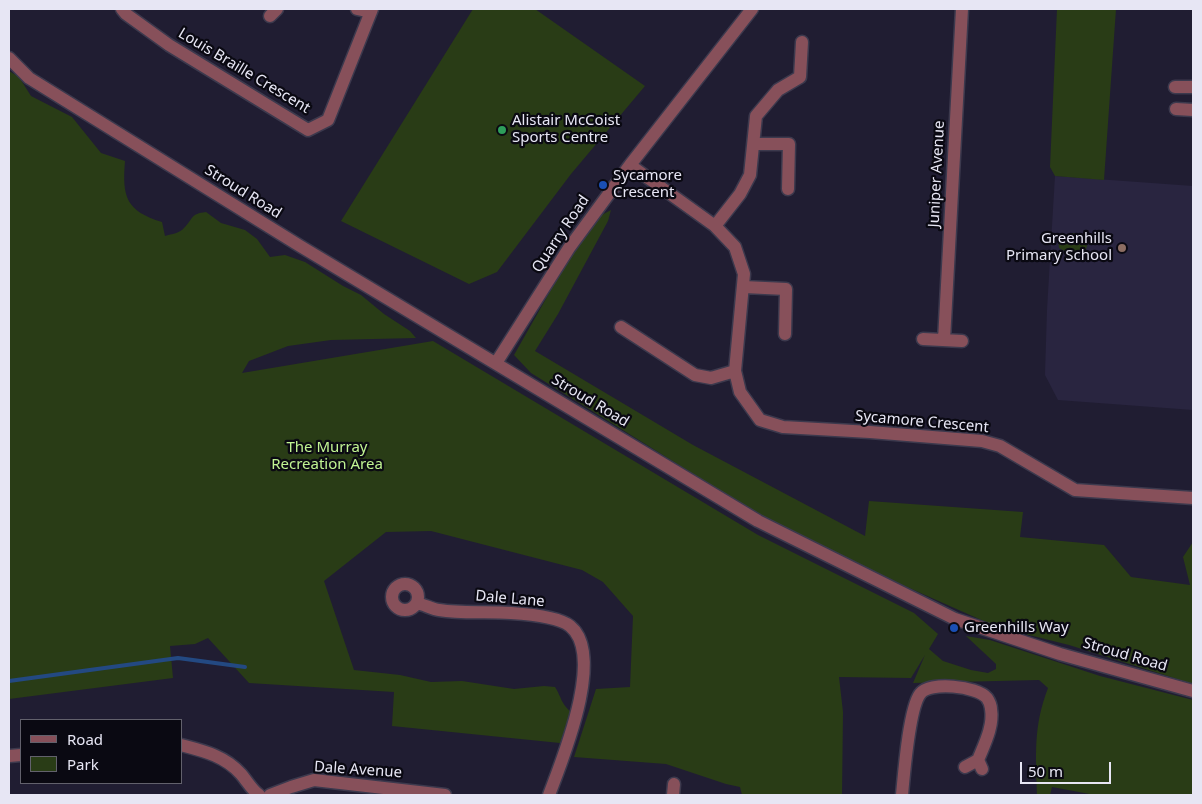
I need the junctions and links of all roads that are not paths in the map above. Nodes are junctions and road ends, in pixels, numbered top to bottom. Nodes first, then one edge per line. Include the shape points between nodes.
1 (122, 9) edge
2 (357, 9) edge
3 (752, 9) edge
4 (962, 9) edge
5 (372, 10) edge
6 (802, 42) dead end
7 (9, 58) edge
8 (1175, 87) dead end
9 (1193, 87) edge
10 (1176, 109) dead end
11 (1193, 110) edge
12 (754, 144) junction
13 (630, 165) junction
14 (788, 189) dead end
15 (715, 226) junction
16 (744, 287) junction
17 (621, 327) dead end
18 (785, 334) dead end
19 (923, 339) dead end
20 (944, 340) junction
21 (962, 341) dead end
22 (496, 363) junction
23 (734, 371) junction
24 (1187, 498) edge
25 (418, 603) dead end
26 (1193, 691) edge
27 (182, 746) edge
28 (965, 767) dead end
29 (259, 795) edge
30 (270, 795) edge
31 (440, 795) edge
32 (445, 795) edge
33 (549, 795) edge
34 (902, 795) edge

1 - 5 street, Louis Braille Crescent via 169,45 308,130 328,120
2 - 5 street
3 - 13 street, Quarry Road
4 - 20 street, Juniper Avenue
6 - 12 street via 800,77 778,90 756,116
7 - 22 street, Stroud Road via 29,78
8 - 9 street
10 - 11 street
12 - 14 street via 789,144
12 - 15 street via 750,175 740,194
13 - 15 street, Sycamore Crescent
13 - 22 street, Quarry Road via 569,248
15 - 16 street, Sycamore Crescent via 735,247 744,274
16 - 18 street via 786,289
16 - 23 street, Sycamore Crescent
17 - 23 street via 695,375 711,378
19 - 20 street
20 - 21 street
22 - 26 street, Stroud Road via 758,521 938,612 1060,654
23 - 24 street, Sycamore Crescent via 740,392 760,420 783,427 982,441 1000,446 1075,490
25 - 33 street, Dale Lane via 438,610 513,613 554,619 569,625 578,635 583,646 583,681 573,731
27 - 29 street via 221,757
28 - 34 street via 980,764 992,710 988,699 967,688 921,691 916,699
30 - 31 street, Dale Avenue via 314,780
31 - 32 street, Dale Avenue

